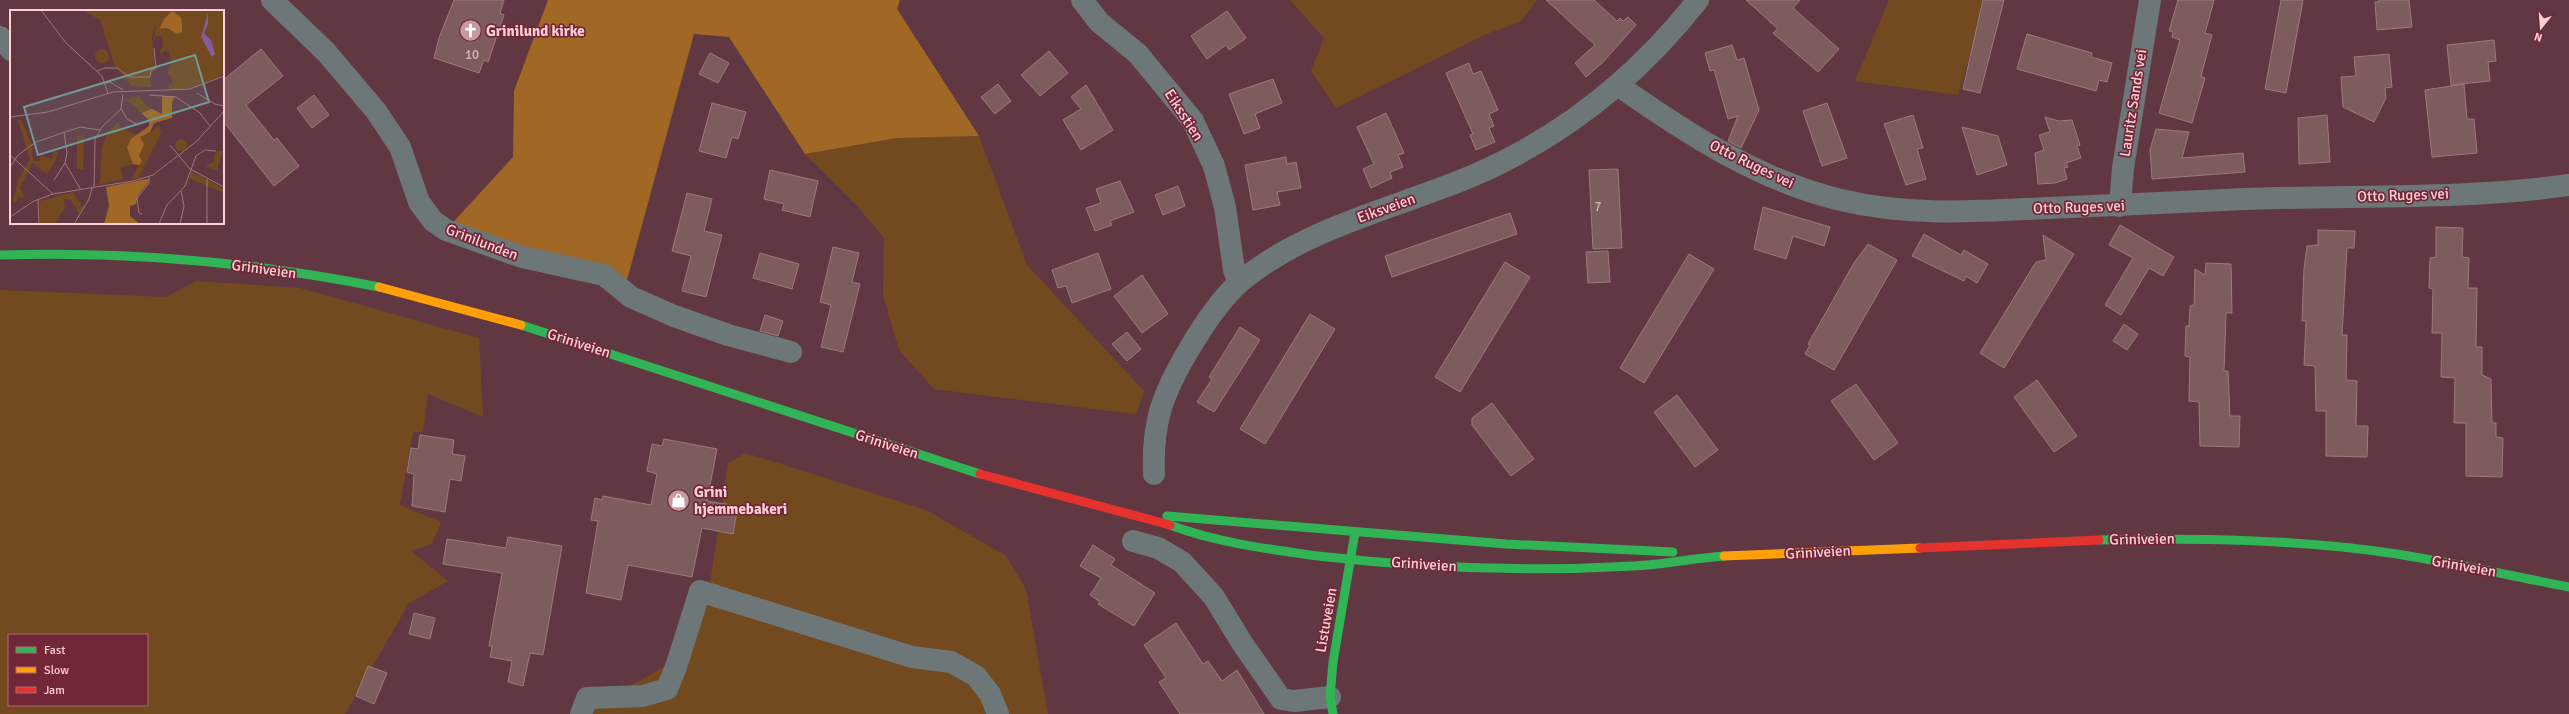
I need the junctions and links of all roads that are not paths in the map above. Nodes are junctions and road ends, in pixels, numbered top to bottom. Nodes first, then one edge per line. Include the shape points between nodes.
1 (272, 0) edge
2 (1082, 0) edge
3 (1698, 0) edge
4 (2150, 0) edge
5 (0, 37) edge
6 (10, 49) edge
7 (1619, 86) junction
8 (2569, 185) edge
9 (2120, 206) junction
10 (0, 255) edge
11 (1239, 282) junction
12 (791, 352) dead end
13 (1154, 474) dead end
14 (1142, 516) junction
15 (1355, 532) junction
16 (1133, 541) dead end
17 (1711, 557) junction
18 (1351, 559) junction
19 (2569, 587) edge
20 (1332, 705) edge
21 (581, 714) edge
22 (998, 714) edge

1 - 12 street, Grinilunden via 326,52 376,111 400,147 419,202 434,221 446,230 522,257 604,275 631,297 674,316
2 - 11 street, Eiksstien via 1099,22 1138,54 1193,121 1214,166 1225,207 1234,270
3 - 7 street, Eiksveien
4 - 9 street, Lauritz Sands vei via 2123,168
5 - 6 street
7 - 9 street, Otto Ruges vei via 1669,122 1722,151 1806,190 1840,200 1878,208 1954,213
7 - 11 street, Eiksveien via 1580,117 1510,158 1431,192 1343,224 1268,261
8 - 9 street, Otto Ruges vei via 2411,196 2227,200
10 - 14 main road, Griniveien via 111,254 201,260 295,273 434,300 564,337 1005,482 1064,499
11 - 13 street, Eiksveien via 1200,330 1165,394 1154,435
14 - 15 main road, Griniveien via 1209,518
14 - 18 main road, Griniveien via 1209,538
15 - 17 main road, Griniveien via 1598,550 1667,551
15 - 18 main road, Listuveien
16 - 20 street via 1158,548 1182,562 1214,597 1281,699
17 - 18 main road, Griniveien via 1670,565 1504,568
17 - 19 main road, Griniveien via 2050,541 2190,538 2253,540 2396,554
18 - 20 main road, Listuveien via 1333,662
21 - 22 street via 587,698 643,696 667,689 700,591 912,657 951,662 976,676 990,694

